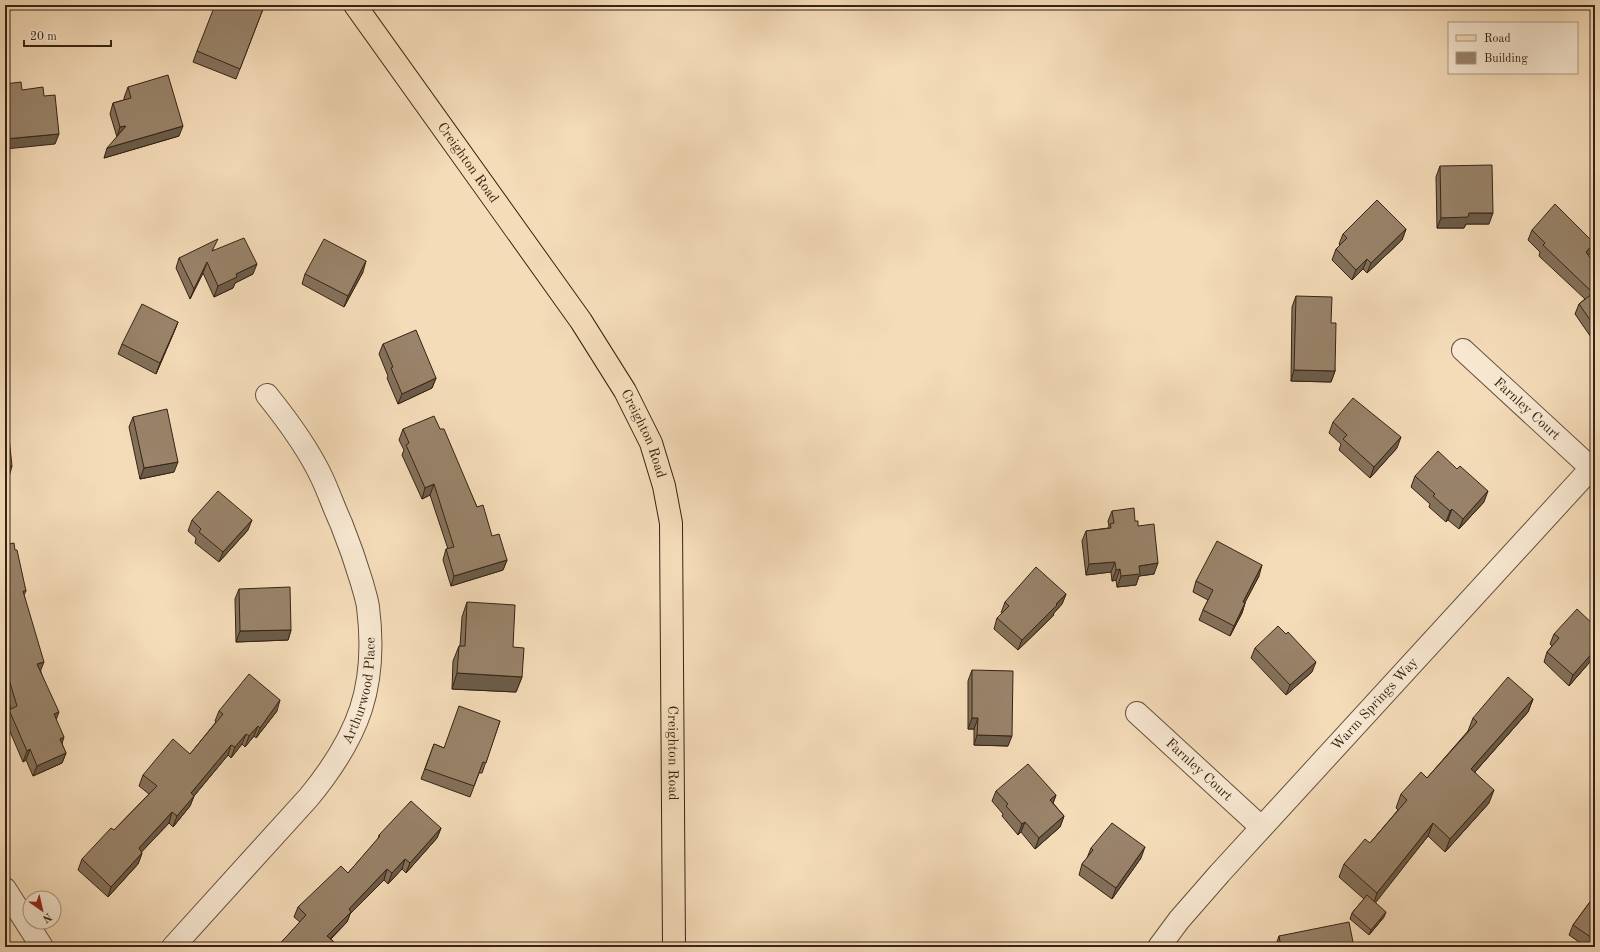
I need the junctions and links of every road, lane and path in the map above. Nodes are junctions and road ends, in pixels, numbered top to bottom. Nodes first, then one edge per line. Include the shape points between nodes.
1 (355, 5) edge
2 (1463, 350) dead end
3 (267, 395) dead end
4 (1593, 466) edge
5 (1137, 713) dead end
6 (1261, 827) junction
7 (5, 889) edge
8 (42, 947) edge
9 (173, 947) edge
10 (674, 947) edge
11 (1159, 947) edge

1 - 10 main road, Creighton Road via 581,321 625,391 651,443 664,486 671,523
2 - 4 street, Farnley Court
3 - 9 street, Arthurwood Place via 307,449 353,554 368,606 370,668 365,697 357,721 345,748 328,773
4 - 6 street, Warm Springs Way
5 - 6 street, Farnley Court
6 - 11 street, Warm Springs Way via 1179,920
7 - 8 street

